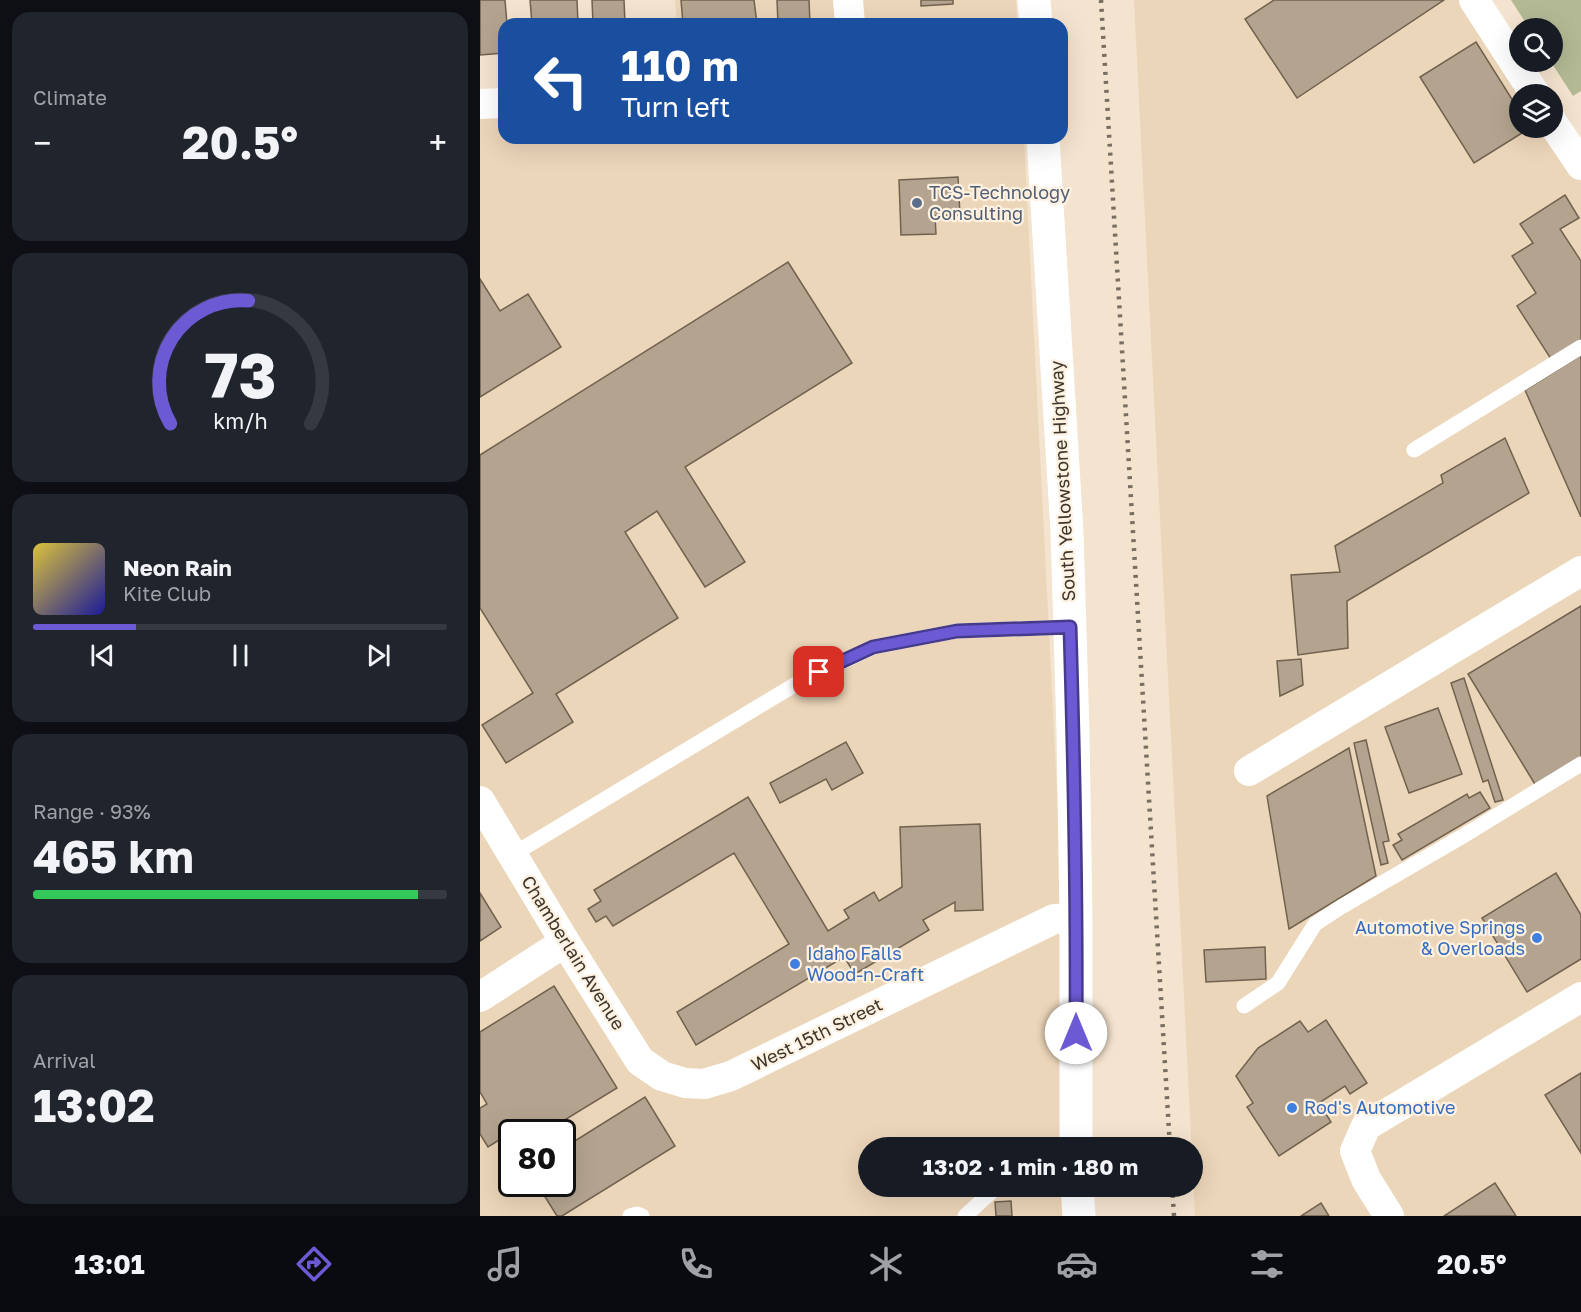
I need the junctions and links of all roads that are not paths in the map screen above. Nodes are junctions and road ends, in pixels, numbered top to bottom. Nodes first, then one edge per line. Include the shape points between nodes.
1 (848, 0) edge
2 (1034, 0) edge
3 (1474, 0) edge
4 (850, 18) edge
5 (1036, 18) edge
6 (1529, 84) edge
7 (498, 103) edge
8 (480, 104) edge
9 (1566, 130) edge
10 (1043, 144) edge
11 (1581, 165) edge
12 (1581, 347) edge
13 (1414, 450) dead end
14 (1581, 571) edge
15 (1070, 627) junction
16 (1581, 764) edge
17 (1249, 771) dead end
18 (480, 801) edge
19 (512, 855) junction
20 (1076, 918) junction
21 (565, 942) junction
22 (480, 997) edge
23 (1581, 997) edge
24 (1244, 1006) dead end
25 (685, 1083) joint
26 (1076, 1137) edge
27 (987, 1197) edge
28 (1078, 1197) edge
29 (970, 1214) edge
30 (630, 1216) edge
31 (642, 1216) edge
32 (1079, 1216) edge
33 (1389, 1216) edge

1 - 4 street
2 - 5 highway
3 - 6 street
7 - 8 street
9 - 11 street
10 - 15 highway, South Yellowstone Highway
12 - 13 lane
14 - 17 street
15 - 19 lane via 957,631 873,647 801,681
15 - 20 highway, South Yellowstone Highway
16 - 24 lane via 1315,924 1278,982
18 - 19 street, Chamberlain Avenue
19 - 21 street, Chamberlain Avenue
20 - 25 street, West 15th Street via 1054,919 731,1076 704,1084
20 - 26 highway, South Yellowstone Highway
21 - 22 street
21 - 25 street, Chamberlain Avenue via 640,1061 662,1076
23 - 33 street via 1366,1126 1355,1152
27 - 29 lane
28 - 32 highway
30 - 31 lane

